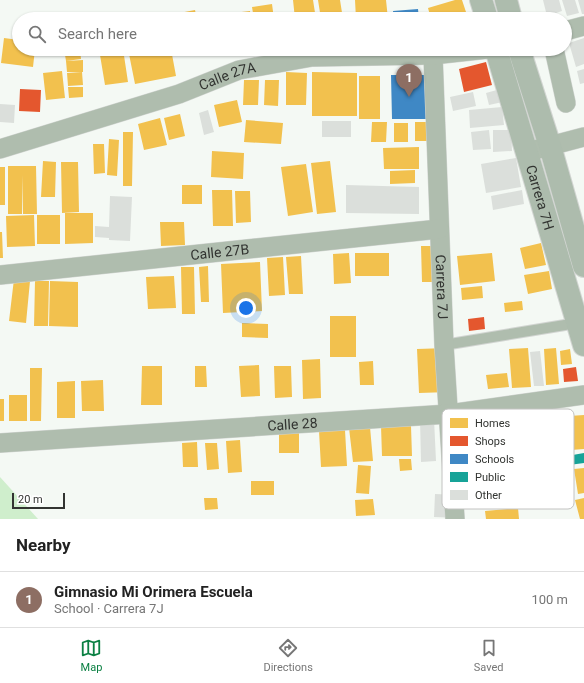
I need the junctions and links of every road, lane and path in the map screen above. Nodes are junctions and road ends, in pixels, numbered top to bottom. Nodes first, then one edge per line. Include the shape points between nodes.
1 (481, 0) edge
2 (506, 0) edge
3 (485, 12) edge
4 (509, 12) edge
5 (584, 26) edge
6 (572, 29) edge
7 (372, 56) edge
8 (433, 56) edge
9 (498, 56) edge
10 (521, 56) edge
11 (556, 56) edge
12 (566, 103) dead end
13 (584, 137) edge
14 (550, 146) junction
15 (0, 149) edge
16 (527, 152) junction
17 (439, 229) junction
18 (580, 241) edge
19 (554, 248) junction
20 (584, 266) edge
21 (0, 275) edge
22 (577, 323) junction
23 (444, 345) junction
24 (584, 345) edge
25 (584, 395) edge
26 (449, 409) edge
27 (485, 409) edge
28 (442, 414) edge
29 (0, 443) edge
30 (454, 509) edge
31 (455, 519) edge

1 - 3 street
2 - 4 street
5 - 6 street
7 - 15 street, Calle 27A via 312,57 239,70 179,94
8 - 17 street, Carrera 7J
9 - 16 street, Carrera 7H
10 - 14 street, Carrera 7H
11 - 12 street
13 - 14 street
14 - 16 street
14 - 18 street, Carrera 7H
16 - 19 street, Carrera 7H
17 - 21 street, Calle 27B
17 - 23 street, Carrera 7J
18 - 19 street
18 - 20 street, Carrera 7H
19 - 22 street, Carrera 7H
22 - 23 lane
22 - 24 street, Carrera 7H
23 - 26 street, Carrera 7J
25 - 27 street, Calle 28
28 - 29 street, Calle 28
30 - 31 street, Carrera 7J

